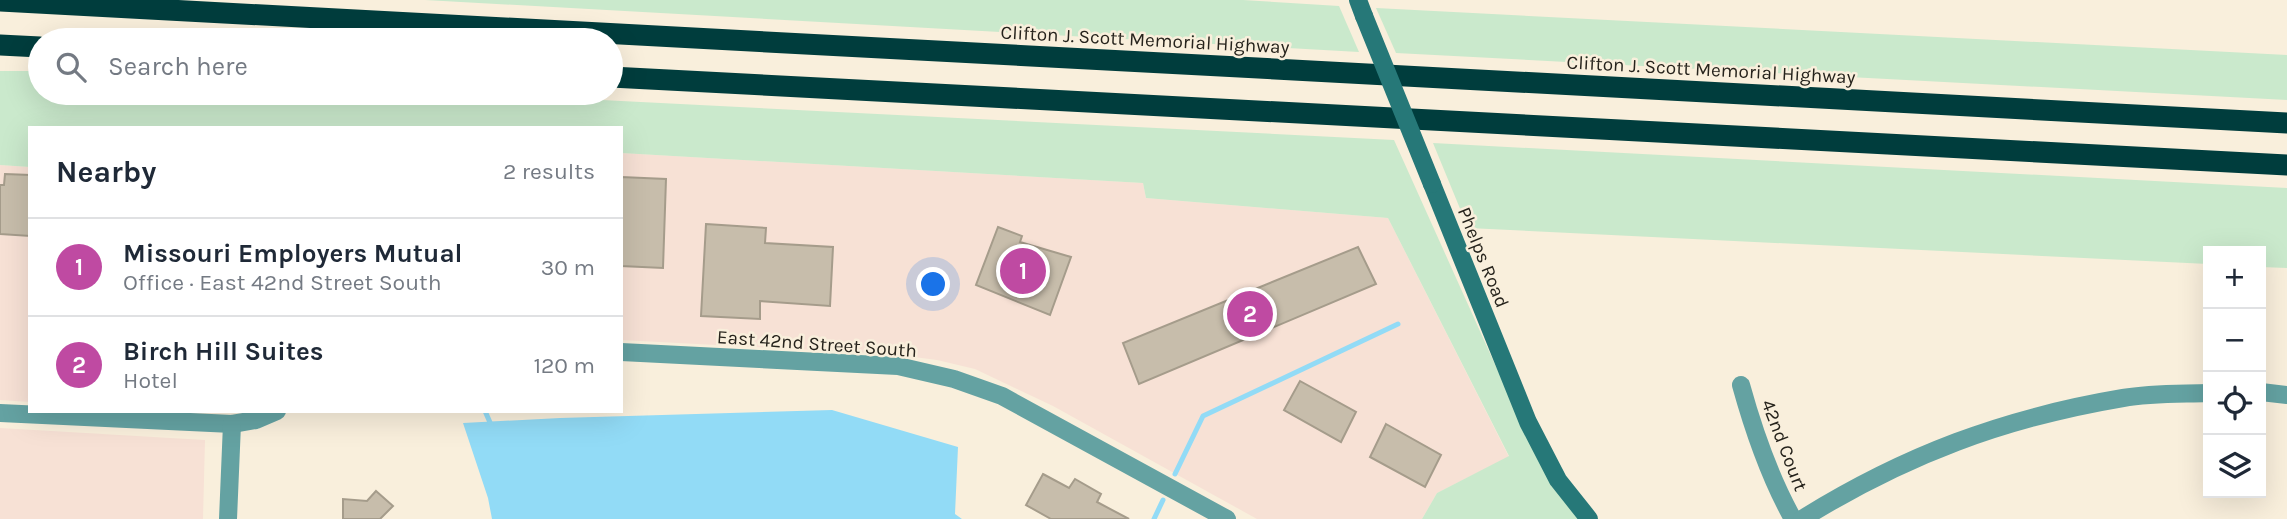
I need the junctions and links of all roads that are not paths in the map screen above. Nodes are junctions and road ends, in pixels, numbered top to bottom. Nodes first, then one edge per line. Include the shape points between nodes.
1 (121, 0) edge
2 (0, 1) edge
3 (1361, 8) edge
4 (166, 10) junction
5 (504, 28) edge
6 (623, 34) edge
7 (3, 46) edge
8 (28, 47) edge
9 (623, 78) edge
10 (2287, 123) edge
11 (2287, 165) edge
12 (623, 352) edge
13 (1741, 385) dead end
14 (2203, 393) edge
15 (2266, 393) edge
16 (2287, 395) edge
17 (0, 413) edge
18 (272, 413) edge
19 (232, 424) junction
20 (228, 519) edge
21 (1227, 519) edge
22 (1589, 519) edge
23 (1793, 519) edge
24 (1802, 519) edge

1 - 4 highway
2 - 4 highway, Clifton J. Scott Memorial Highway
3 - 22 street, Phelps Road, bridge via 1528,422 1558,480
4 - 5 highway, Clifton J. Scott Memorial Highway
6 - 10 highway, Clifton J. Scott Memorial Highway
7 - 8 highway
9 - 11 highway
12 - 21 street, East 42nd Street South via 898,366 954,379 1002,396
13 - 23 street, 42nd Court via 1774,484
14 - 24 street via 2125,397 2008,423 1895,467
15 - 16 street
17 - 19 street
18 - 19 street
19 - 20 street

